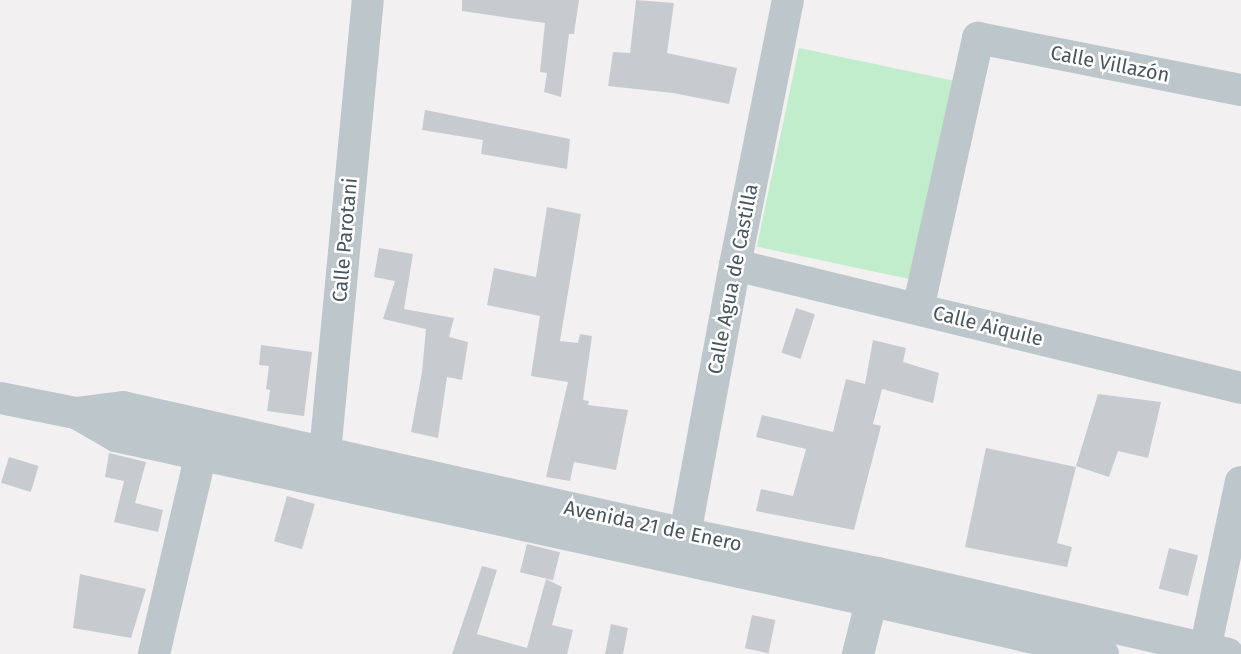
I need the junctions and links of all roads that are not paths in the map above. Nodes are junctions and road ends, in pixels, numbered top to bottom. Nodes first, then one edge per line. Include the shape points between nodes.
1 (368, 0) edge
2 (788, 0) edge
3 (1241, 90) edge
4 (735, 265) junction
5 (918, 309) junction
6 (1241, 388) edge
7 (0, 398) edge
8 (204, 440) junction
9 (324, 466) junction
10 (1241, 482) edge
11 (683, 547) junction
12 (875, 587) junction
13 (1212, 652) edge
14 (154, 654) edge
15 (858, 654) edge
16 (1103, 654) edge

1 - 9 street, Calle Parotani
2 - 4 street, Calle Agua de Castilla
3 - 5 street, Calle Villazón via 978,38
4 - 5 street, Calle Aiquile
4 - 11 street, Calle Agua de Castilla
5 - 6 street, Calle Aiquile
7 - 8 street, Avenida 21 de Enero via 76,413 123,406
8 - 9 street, Avenida 21 de Enero
8 - 14 street
9 - 11 street, Avenida 21 de Enero
10 - 13 street
11 - 12 street, Avenida 21 de Enero
12 - 13 street, Avenida 21 de Enero
12 - 15 street
12 - 16 street, Avenida 21 de Enero

